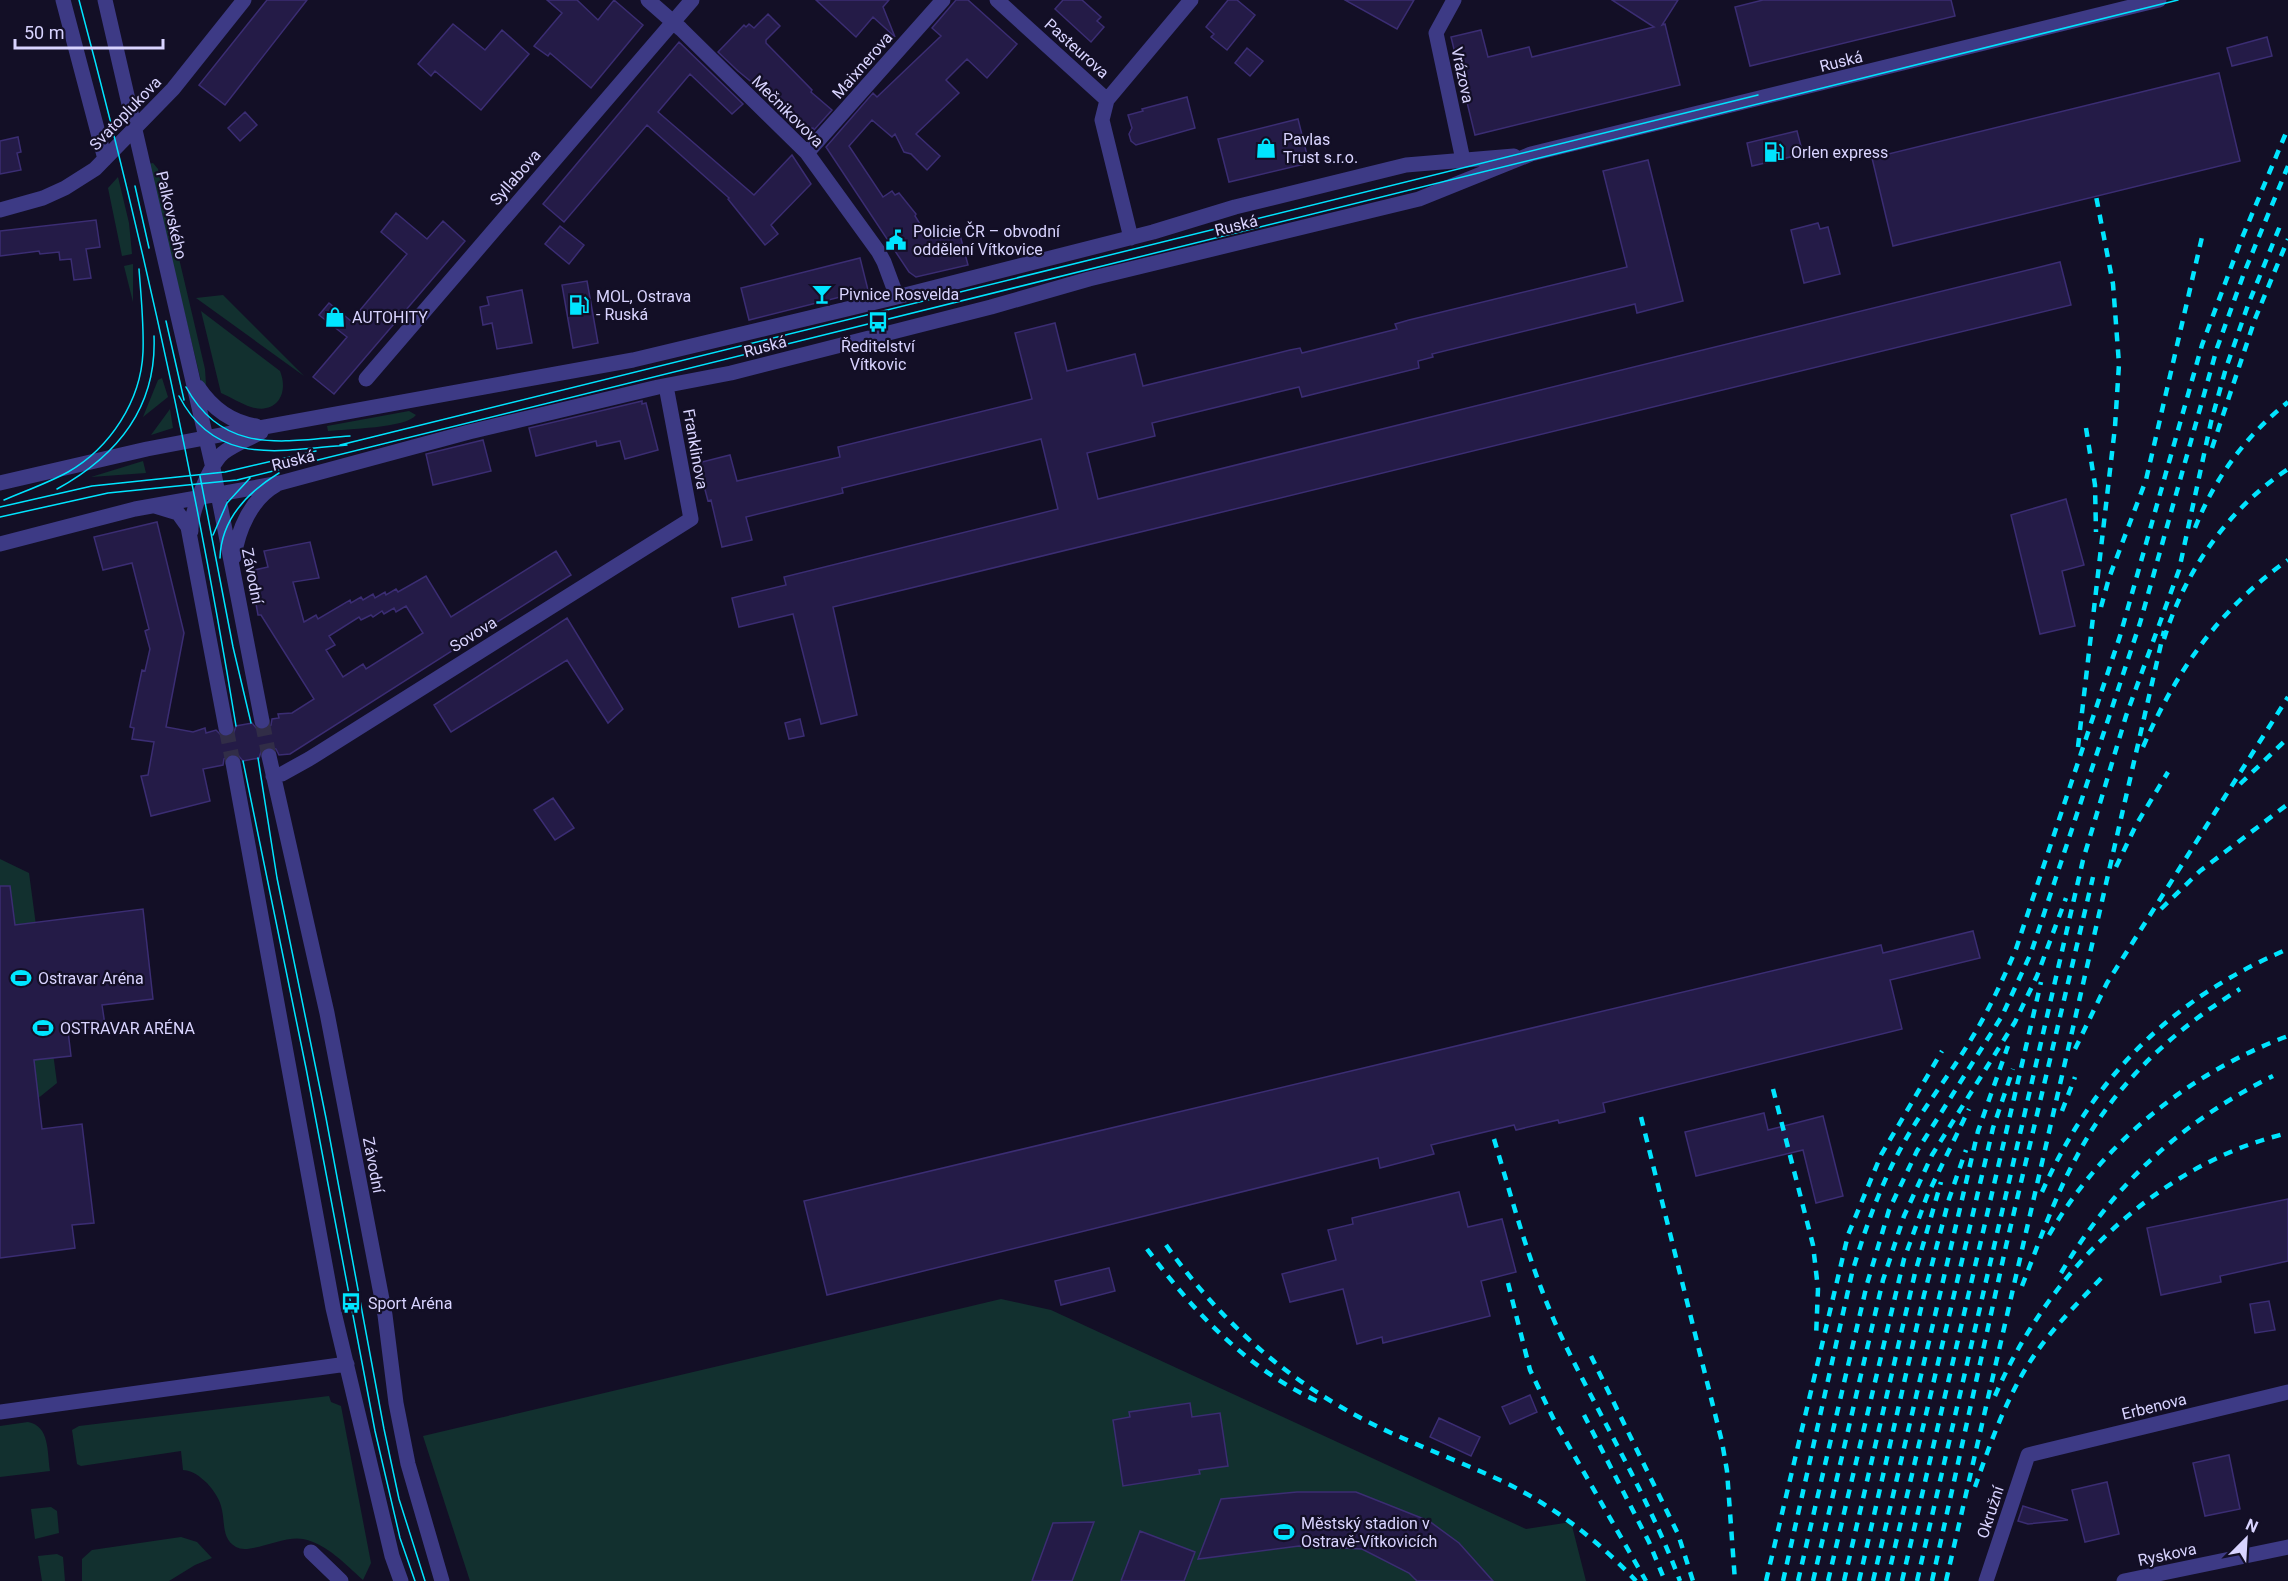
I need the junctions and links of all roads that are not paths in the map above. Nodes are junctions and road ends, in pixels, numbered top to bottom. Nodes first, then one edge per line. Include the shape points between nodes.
1 (63, 0) edge
2 (105, 0) edge
3 (244, 0) edge
4 (648, 0) edge
5 (692, 0) edge
6 (943, 0) edge
7 (997, 0) edge
8 (1191, 0) edge
9 (1454, 0) edge
10 (2159, 0) edge
11 (672, 22) junction
12 (1107, 100) junction
13 (135, 129) junction
14 (807, 153) junction
15 (1531, 154) junction
16 (105, 159) junction
17 (1463, 160) junction
18 (0, 210) edge
19 (1131, 238) junction
20 (897, 297) junction
21 (193, 377) junction
22 (366, 379) dead end
23 (666, 386) junction
24 (274, 425) junction
25 (207, 438) junction
26 (213, 468) junction
27 (0, 483) edge
28 (280, 483) junction
29 (219, 493) junction
30 (200, 497) junction
31 (150, 506) junction
32 (691, 519) joint
33 (191, 536) junction
34 (0, 544) edge
35 (235, 575) junction
36 (262, 721) tunnel mouth
37 (226, 728) tunnel mouth
38 (269, 756) tunnel mouth
39 (233, 763) tunnel mouth
40 (273, 776) junction
41 (347, 1364) junction
42 (2288, 1392) edge
43 (0, 1412) edge
44 (2028, 1455) joint
45 (2288, 1547) edge
46 (311, 1552) dead end
47 (342, 1581) edge
48 (401, 1581) edge
49 (442, 1581) edge
50 (1986, 1581) edge
51 (2124, 1581) edge

1 - 16 street
2 - 13 street, Palkovského
3 - 13 street, Svatoplukova via 173,89
4 - 11 street, Mečnikovova
5 - 11 street, Syllabova
6 - 14 street, Maixnerova
7 - 12 street, Pasteurova
8 - 12 street
9 - 17 street, Vrázova via 1436,33
10 - 15 street, Ruská
11 - 14 street, Mečnikovova
11 - 22 street, Syllabova
12 - 19 street, Pasteurova via 1102,120
13 - 16 street, Svatoplukova
13 - 21 street, Palkovského
14 - 20 street, Mečnikovova via 878,251
15 - 17 street, Ruská
15 - 23 street, Ruská via 1419,199 1089,279 731,373
16 - 18 street, Svatoplukova via 65,188
17 - 19 street, Ruská via 1406,165 1235,207
19 - 20 street, Ruská
20 - 24 street, Ruská via 633,360
21 - 24 street via 221,413 249,425
21 - 25 street, Palkovského
23 - 28 street, Ruská via 469,432
23 - 32 street, Franklinova
24 - 25 street, Ruská
24 - 26 street via 226,451
25 - 26 street, Závodní
25 - 27 street, Ruská
26 - 29 street, Závodní
26 - 30 street
28 - 29 street, Ruská
28 - 35 street via 257,501 244,524 236,546
29 - 30 street, Ruská
29 - 35 street, Závodní
30 - 31 street, Ruská
30 - 33 street via 192,514
31 - 33 street via 178,513
31 - 34 street, Ruská
32 - 40 street, Sovova via 309,759
33 - 37 street
35 - 36 street, Závodní
38 - 40 street, Závodní
39 - 41 street via 333,1308
40 - 49 street, Závodní via 327,1013 386,1323 408,1464
41 - 43 street
41 - 48 street
42 - 44 street, Erbenova
44 - 50 street, Okružní
45 - 51 street, Ryskova
46 - 47 street

